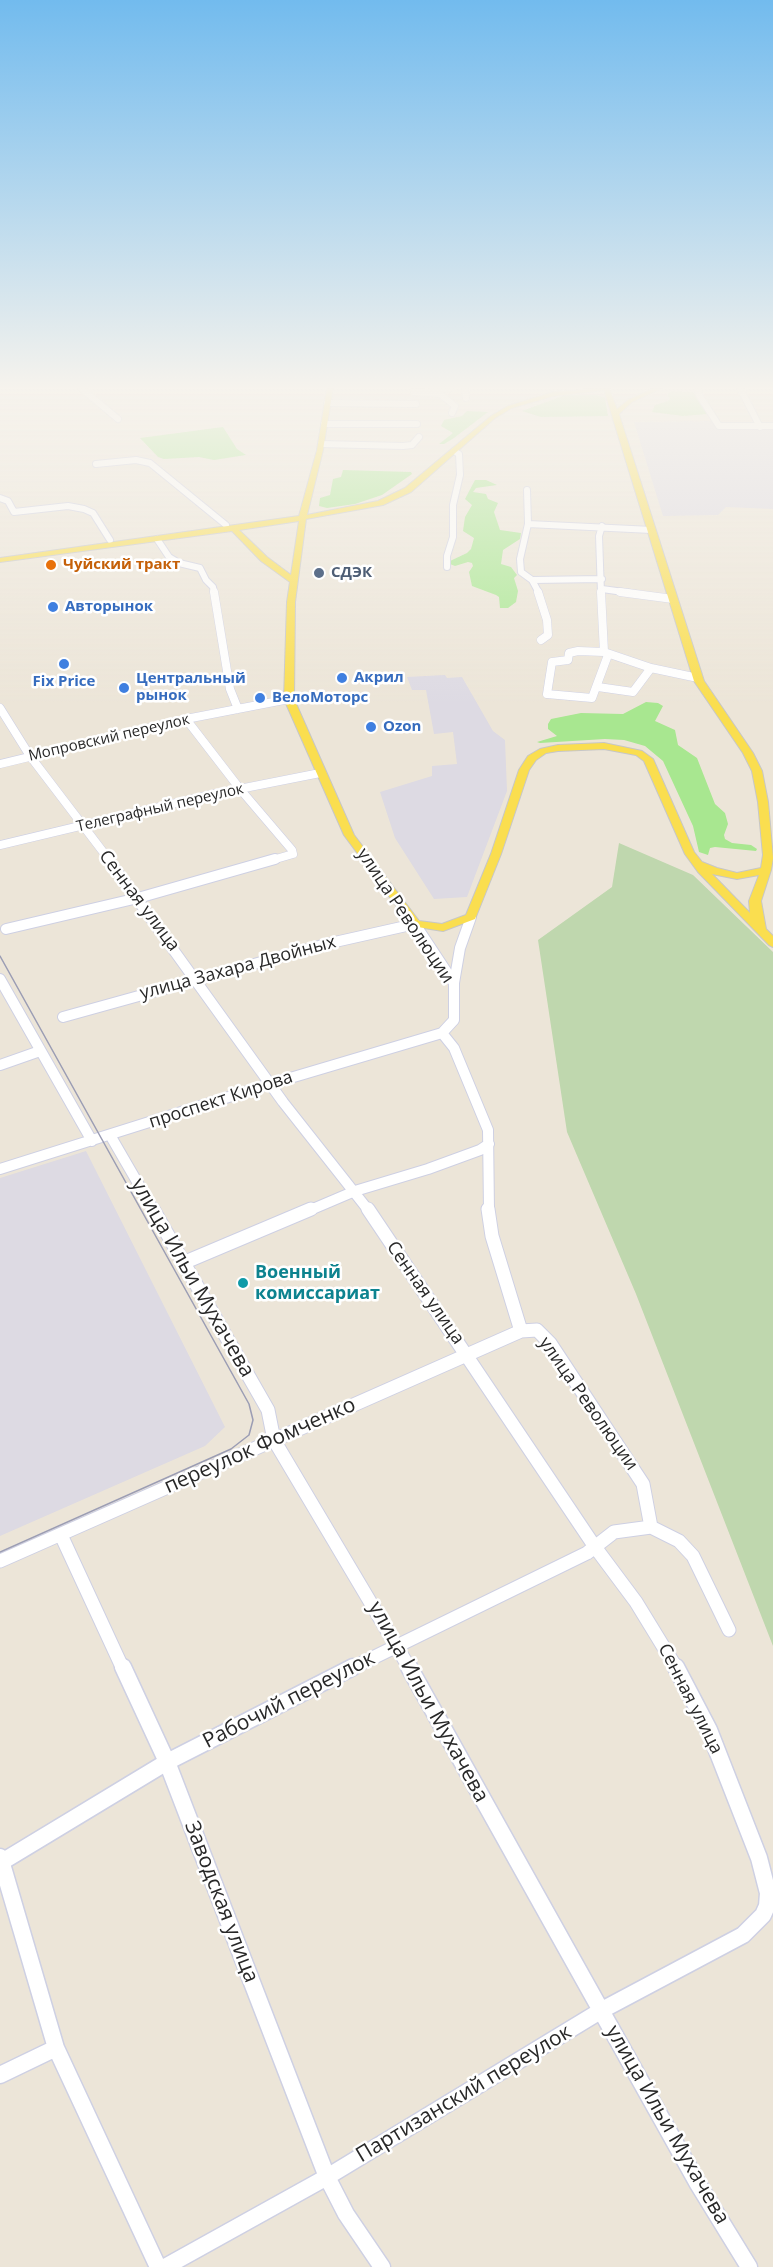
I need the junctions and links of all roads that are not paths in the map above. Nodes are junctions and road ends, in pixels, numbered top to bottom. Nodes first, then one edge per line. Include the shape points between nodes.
1 (188, 494) edge
2 (309, 494) edge
3 (392, 494) edge
4 (400, 494) edge
5 (456, 494) edge
6 (527, 494) edge
7 (641, 494) edge
8 (0, 498) edge
9 (304, 516) junction
10 (274, 521) junction
11 (528, 524) junction
12 (602, 526) junction
13 (230, 527) junction
14 (652, 530) junction
15 (157, 539) junction
16 (110, 540) junction
17 (300, 540) junction
18 (0, 555) edge
19 (0, 560) edge
20 (447, 567) dead end
21 (602, 579) junction
22 (532, 580) junction
23 (294, 581) junction
24 (602, 589) junction
25 (673, 599) junction
26 (541, 640) dead end
27 (606, 653) junction
28 (651, 668) junction
29 (698, 678) junction
30 (598, 687) junction
31 (289, 699) junction
32 (0, 708) edge
33 (238, 709) junction
34 (186, 719) junction
35 (30, 756) junction
36 (0, 764) edge
37 (321, 773) junction
38 (240, 789) junction
39 (81, 825) junction
40 (0, 845) edge
41 (697, 862) junction
42 (766, 870) junction
43 (138, 898) junction
44 (471, 917) junction
45 (415, 924) junction
46 (6, 929) dead end
47 (764, 934) junction
48 (773, 943) edge
49 (0, 979) edge
50 (197, 979) junction
51 (454, 983) junction
52 (63, 1017) dead end
53 (442, 1033) junction
54 (40, 1051) junction
55 (0, 1065) edge
56 (270, 1084) junction
57 (110, 1136) junction
58 (92, 1141) junction
59 (489, 1144) junction
60 (0, 1169) edge
61 (355, 1191) junction
62 (183, 1263) junction
63 (520, 1331) junction
64 (467, 1354) junction
65 (274, 1440) junction
66 (651, 1527) junction
67 (61, 1535) junction
68 (595, 1547) junction
69 (0, 1561) edge
70 (729, 1630) dead end
71 (397, 1645) junction
72 (167, 1762) junction
73 (1, 1860) edge
74 (760, 1919) joint
75 (602, 2010) junction
76 (56, 2048) junction
77 (0, 2075) edge
78 (327, 2177) junction
79 (158, 2267) edge
80 (165, 2267) edge
81 (382, 2267) edge
82 (749, 2267) edge

1 - 13 street
2 - 9 main road, улица Революции
3 - 9 main road via 354,507
4 - 9 main road via 359,508
5 - 20 street
6 - 11 street
7 - 14 main road
8 - 16 street via 8,501 14,512 68,506 84,509 93,513
9 - 10 main road
9 - 17 main road, улица Революции
10 - 13 main road
10 - 17 main road via 287,526
11 - 12 street
11 - 22 street via 520,568
12 - 14 street
12 - 21 street
13 - 15 main road
13 - 16 main road
13 - 23 main road
14 - 25 main road
15 - 19 main road
15 - 33 street via 169,557 200,568 213,587 230,689
16 - 18 main road
17 - 23 main road, улица Революции
21 - 22 street
21 - 24 street
22 - 26 street via 547,620 548,635
23 - 31 main road, улица Революции
24 - 25 street
24 - 27 street
25 - 29 main road
27 - 28 street
27 - 30 street
27 - 30 street via 578,651 569,653 568,660 552,662 548,694 592,698
28 - 29 street
28 - 30 street via 633,692
29 - 42 main road via 757,771 764,802
31 - 33 street, Мопровский переулок
31 - 37 main road, улица Революции
32 - 35 street, Сенная улица
33 - 34 street, Мопровский переулок
34 - 35 street, Мопровский переулок
34 - 38 street
35 - 36 street, Мопровский переулок
35 - 39 street, Сенная улица
37 - 38 street, Телеграфный переулок
37 - 45 main road, улица Революции via 349,835
38 - 39 street, Телеграфный переулок
38 - 43 street via 293,854
39 - 40 street, Телеграфный переулок
39 - 43 street, Сенная улица
41 - 42 main road via 725,874 749,875
41 - 44 main road via 644,755 604,746 543,751 524,770
41 - 47 main road
42 - 47 main road via 754,901
43 - 46 street
43 - 50 street, Сенная улица
44 - 45 main road via 443,928
44 - 51 street
45 - 50 street, улица Захара Двойных
45 - 51 street, улица Революции
47 - 48 main road
49 - 54 street
50 - 52 street, улица Захара Двойных
50 - 56 street, Сенная улица
51 - 53 street, улица Революции via 454,1020
53 - 56 street, проспект Кирова
53 - 59 street, улица Революции via 458,1057 488,1130
54 - 55 street
54 - 58 street
56 - 57 street, проспект Кирова
56 - 61 street, Сенная улица
57 - 58 street, проспект Кирова
57 - 62 street, улица Ильи Мухачева
58 - 60 street, проспект Кирова
59 - 61 street via 428,1169
59 - 63 street, улица Революции via 488,1206 492,1236
61 - 62 street
61 - 64 street, Сенная улица
62 - 65 street, улица Ильи Мухачева via 267,1410
63 - 64 street, переулок Фомченко
63 - 66 street, улица Революции via 533,1329 543,1335 568,1370 643,1484
64 - 65 street, переулок Фомченко
64 - 68 street, Сенная улица
65 - 67 street, переулок Фомченко
65 - 71 street, улица Ильи Мухачева
66 - 68 street, Рабочий переулок via 614,1532
66 - 70 street via 679,1541 693,1556
67 - 69 street, переулок Фомченко
67 - 72 street, Заводская улица
68 - 71 street, Рабочий переулок via 513,1591
68 - 74 street, Сенная улица via 665,1647 709,1730 765,1878 768,1906
71 - 72 street, Рабочий переулок
71 - 75 street, улица Ильи Мухачева
72 - 73 street, Рабочий переулок
72 - 78 street, Заводская улица
73 - 76 street
74 - 75 street, Партизанский переулок via 743,1935
75 - 78 street, Партизанский переулок
75 - 82 street, улица Ильи Мухачева via 698,2184
76 - 77 street
76 - 79 street
78 - 80 street, Партизанский переулок
78 - 81 street, Заводская улица via 346,2214

